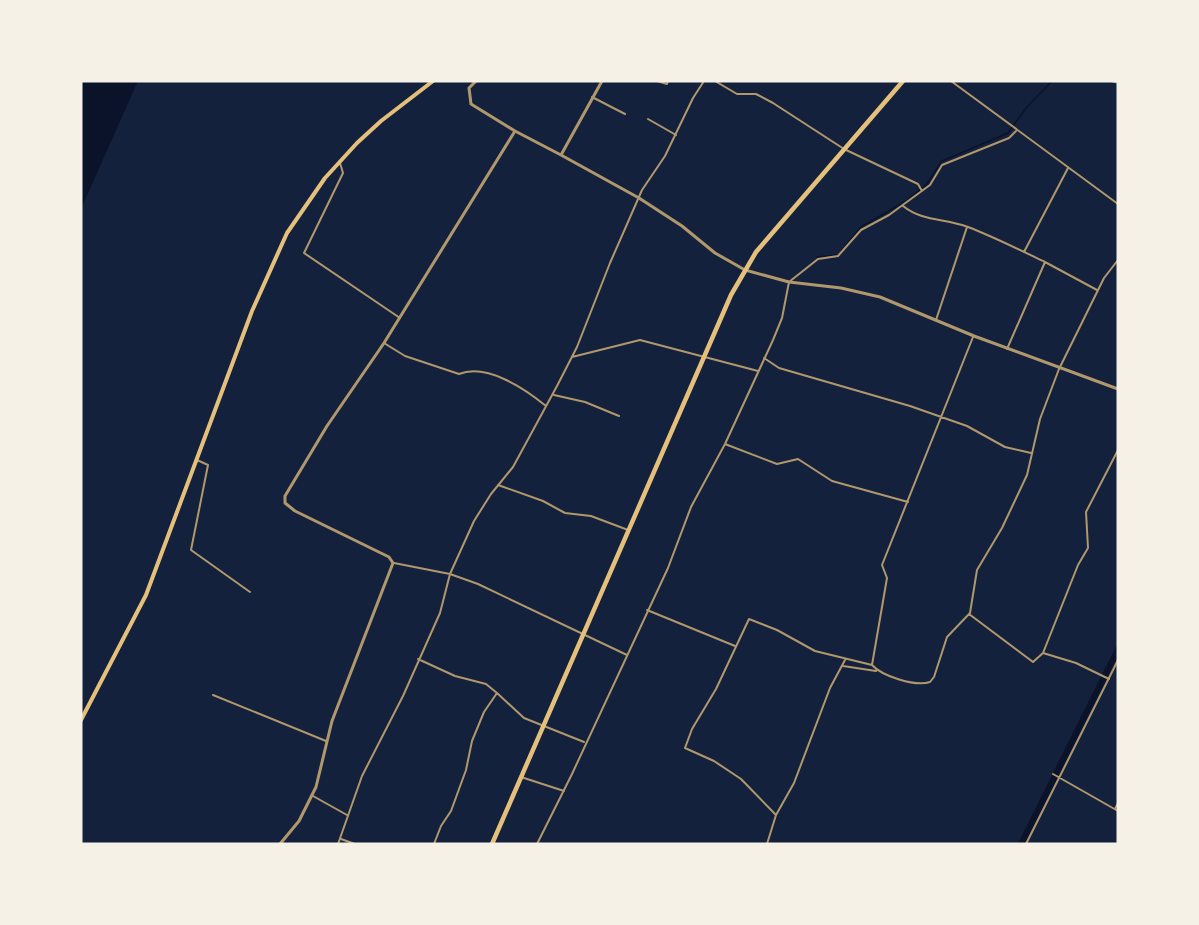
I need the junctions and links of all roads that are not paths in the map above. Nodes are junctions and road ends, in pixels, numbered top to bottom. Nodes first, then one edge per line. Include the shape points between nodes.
1 (433, 81) edge
2 (476, 81) edge
3 (602, 81) edge
4 (657, 81) edge
5 (668, 81) edge
6 (704, 81) edge
7 (715, 81) edge
8 (903, 81) edge
9 (951, 81) edge
10 (1113, 81) edge
11 (1118, 82) edge
12 (592, 97) junction
13 (625, 114) dead end
14 (648, 119) dead end
15 (515, 131) junction
16 (1016, 131) junction
17 (676, 135) junction
18 (844, 149) junction
19 (561, 155) junction
20 (339, 162) junction
21 (1068, 168) junction
22 (922, 191) junction
23 (639, 198) junction
24 (1118, 204) edge
25 (903, 206) junction
26 (967, 226) junction
27 (1024, 252) junction
28 (1118, 260) edge
29 (1045, 262) junction
30 (745, 270) junction
31 (789, 282) junction
32 (1097, 290) junction
33 (400, 318) junction
34 (936, 320) junction
35 (974, 336) junction
36 (384, 343) junction
37 (1007, 348) junction
38 (703, 356) junction
39 (572, 357) junction
40 (764, 358) junction
41 (1059, 369) junction
42 (758, 371) junction
43 (1118, 390) edge
44 (552, 394) junction
45 (546, 406) junction
46 (619, 416) dead end
47 (941, 417) junction
48 (725, 444) junction
49 (1118, 450) edge
50 (1031, 453) junction
51 (197, 460) junction
52 (498, 485) junction
53 (908, 502) junction
54 (628, 530) junction
55 (393, 562) junction
56 (450, 574) junction
57 (249, 592) dead end
58 (647, 610) junction
59 (969, 614) junction
60 (582, 635) junction
61 (735, 646) junction
62 (1043, 653) junction
63 (627, 655) junction
64 (418, 659) junction
65 (845, 660) junction
66 (1118, 660) edge
67 (872, 665) junction
68 (843, 666) junction
69 (878, 672) junction
70 (1108, 678) junction
71 (497, 693) junction
72 (213, 694) dead end
73 (81, 720) edge
74 (544, 725) junction
75 (326, 741) junction
76 (585, 742) junction
77 (1057, 776) junction
78 (521, 777) junction
79 (564, 791) junction
80 (312, 795) junction
81 (1118, 803) edge
82 (1116, 810) edge
83 (347, 815) junction
84 (776, 815) junction
85 (340, 839) junction
86 (280, 844) edge
87 (338, 844) edge
88 (355, 844) edge
89 (434, 844) edge
90 (492, 844) edge
91 (537, 844) edge
92 (767, 844) edge
93 (1026, 844) edge

1 - 20 main road via 381,121
2 - 15 street via 469,88 471,104
3 - 12 street
4 - 5 street
6 - 17 street
7 - 18 street via 737,94 756,94 773,102
8 - 18 highway
9 - 16 street
10 - 11 street
12 - 13 street
12 - 19 street
14 - 17 street
15 - 19 street
15 - 33 street
16 - 21 street
16 - 22 street via 1009,138 942,165
17 - 23 street
18 - 22 street via 918,183
18 - 30 highway
19 - 23 street
20 - 33 street via 343,173 304,253
20 - 51 main road via 292,225 270,268
21 - 24 street
21 - 27 street
22 - 25 street
23 - 30 street via 715,254
23 - 39 street
25 - 26 street via 931,220
25 - 31 street via 861,230 838,256 818,260
26 - 27 street
26 - 34 street
27 - 29 street
28 - 32 street
29 - 32 street
29 - 37 street
30 - 31 street
30 - 38 highway
31 - 34 street via 880,297
31 - 40 street via 782,318
32 - 41 street
33 - 36 street
34 - 35 street
35 - 37 street
35 - 47 street
36 - 45 street via 405,356 459,374 468,371 513,382
36 - 55 street via 327,426 285,496 285,503
37 - 41 street
38 - 39 street via 640,340
38 - 42 street
38 - 54 highway
39 - 44 street
40 - 42 street
40 - 47 street via 779,368
41 - 43 street
41 - 50 street
42 - 48 street
44 - 45 street
44 - 46 street
45 - 52 street via 513,467
47 - 50 street via 1005,447
47 - 53 street
48 - 53 street via 777,464 798,459 832,481
48 - 58 street via 691,507
49 - 62 street via 1086,513 1088,548
50 - 59 street via 1027,475 1016,499 977,570
51 - 57 street via 208,465 191,550
51 - 73 main road via 146,595
52 - 54 street via 565,513 591,516
52 - 56 street via 474,521
53 - 67 street via 882,565 887,578
54 - 60 highway
55 - 56 street
55 - 75 street
56 - 60 street
56 - 64 street via 440,613
58 - 61 street
58 - 63 street
59 - 62 street via 1034,662
59 - 69 street via 947,637 930,682 918,684
60 - 63 street
60 - 74 highway
61 - 65 street via 748,619 815,651
61 - 84 street via 685,748 741,779
62 - 70 street
63 - 76 street
64 - 71 street via 455,676 486,684
64 - 83 street
65 - 67 street
65 - 68 street
66 - 70 street
67 - 69 street
68 - 69 street
68 - 84 street via 830,688 794,783
70 - 77 street
71 - 74 street via 524,718
71 - 89 street via 484,712 451,811
72 - 75 street
74 - 76 street
74 - 78 highway
75 - 80 street
76 - 79 street
77 - 82 street
77 - 93 street
78 - 79 street
78 - 90 highway
79 - 91 street
80 - 83 street
80 - 86 street via 299,821
81 - 82 street
83 - 85 street
84 - 92 street
85 - 87 street
85 - 88 street

